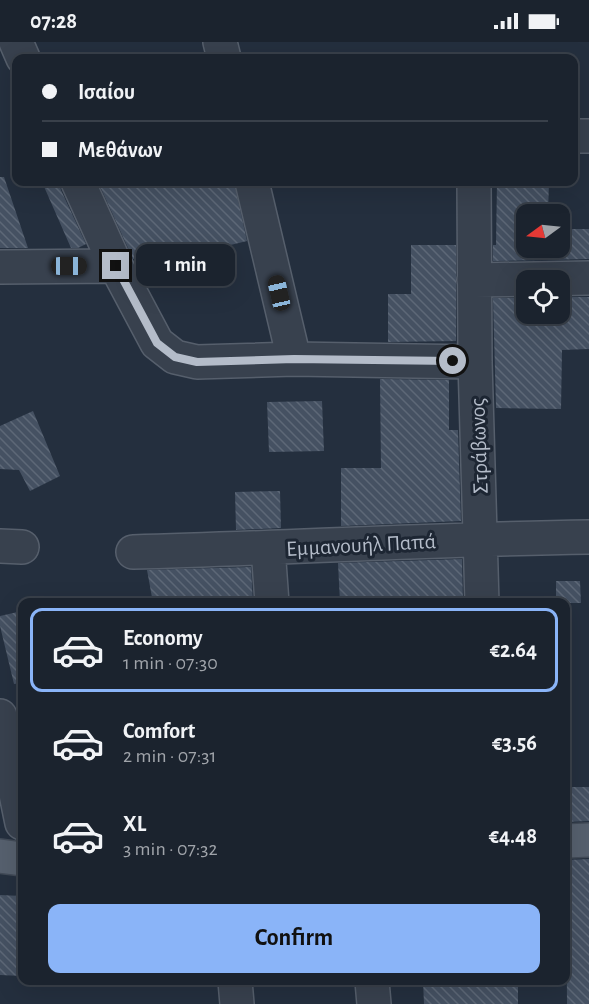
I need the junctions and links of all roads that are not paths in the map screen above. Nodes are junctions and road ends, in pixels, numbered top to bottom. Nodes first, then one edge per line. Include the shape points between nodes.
1 (80, 186) edge
2 (253, 186) edge
3 (474, 186) edge
4 (116, 266) junction
5 (0, 267) edge
6 (589, 278) edge
7 (474, 280) junction
8 (294, 359) junction
9 (475, 362) junction
10 (589, 537) edge
11 (481, 538) junction
12 (268, 548) junction
13 (133, 552) dead end
14 (272, 598) edge
15 (482, 598) edge
16 (0, 716) edge
17 (18, 804) edge
18 (589, 840) edge
19 (570, 841) edge
20 (0, 856) edge
21 (18, 858) edge
22 (235, 985) edge
23 (372, 985) edge
24 (237, 1004) edge
25 (374, 1004) edge

1 - 4 street
2 - 8 street
3 - 7 street, Στράβωνος
4 - 5 street
4 - 8 street via 157,343 175,357 197,362
6 - 7 street
7 - 9 street, Στράβωνος
8 - 9 street
9 - 11 street, Στράβωνος
10 - 11 street, Εμμανουήλ Παπά
11 - 12 street, Εμμανουήλ Παπά
11 - 15 street, Στράβωνος
12 - 13 street, Εμμανουήλ Παπά
12 - 14 street
16 - 17 street
18 - 19 main road
20 - 21 main road
22 - 24 street
23 - 25 street

